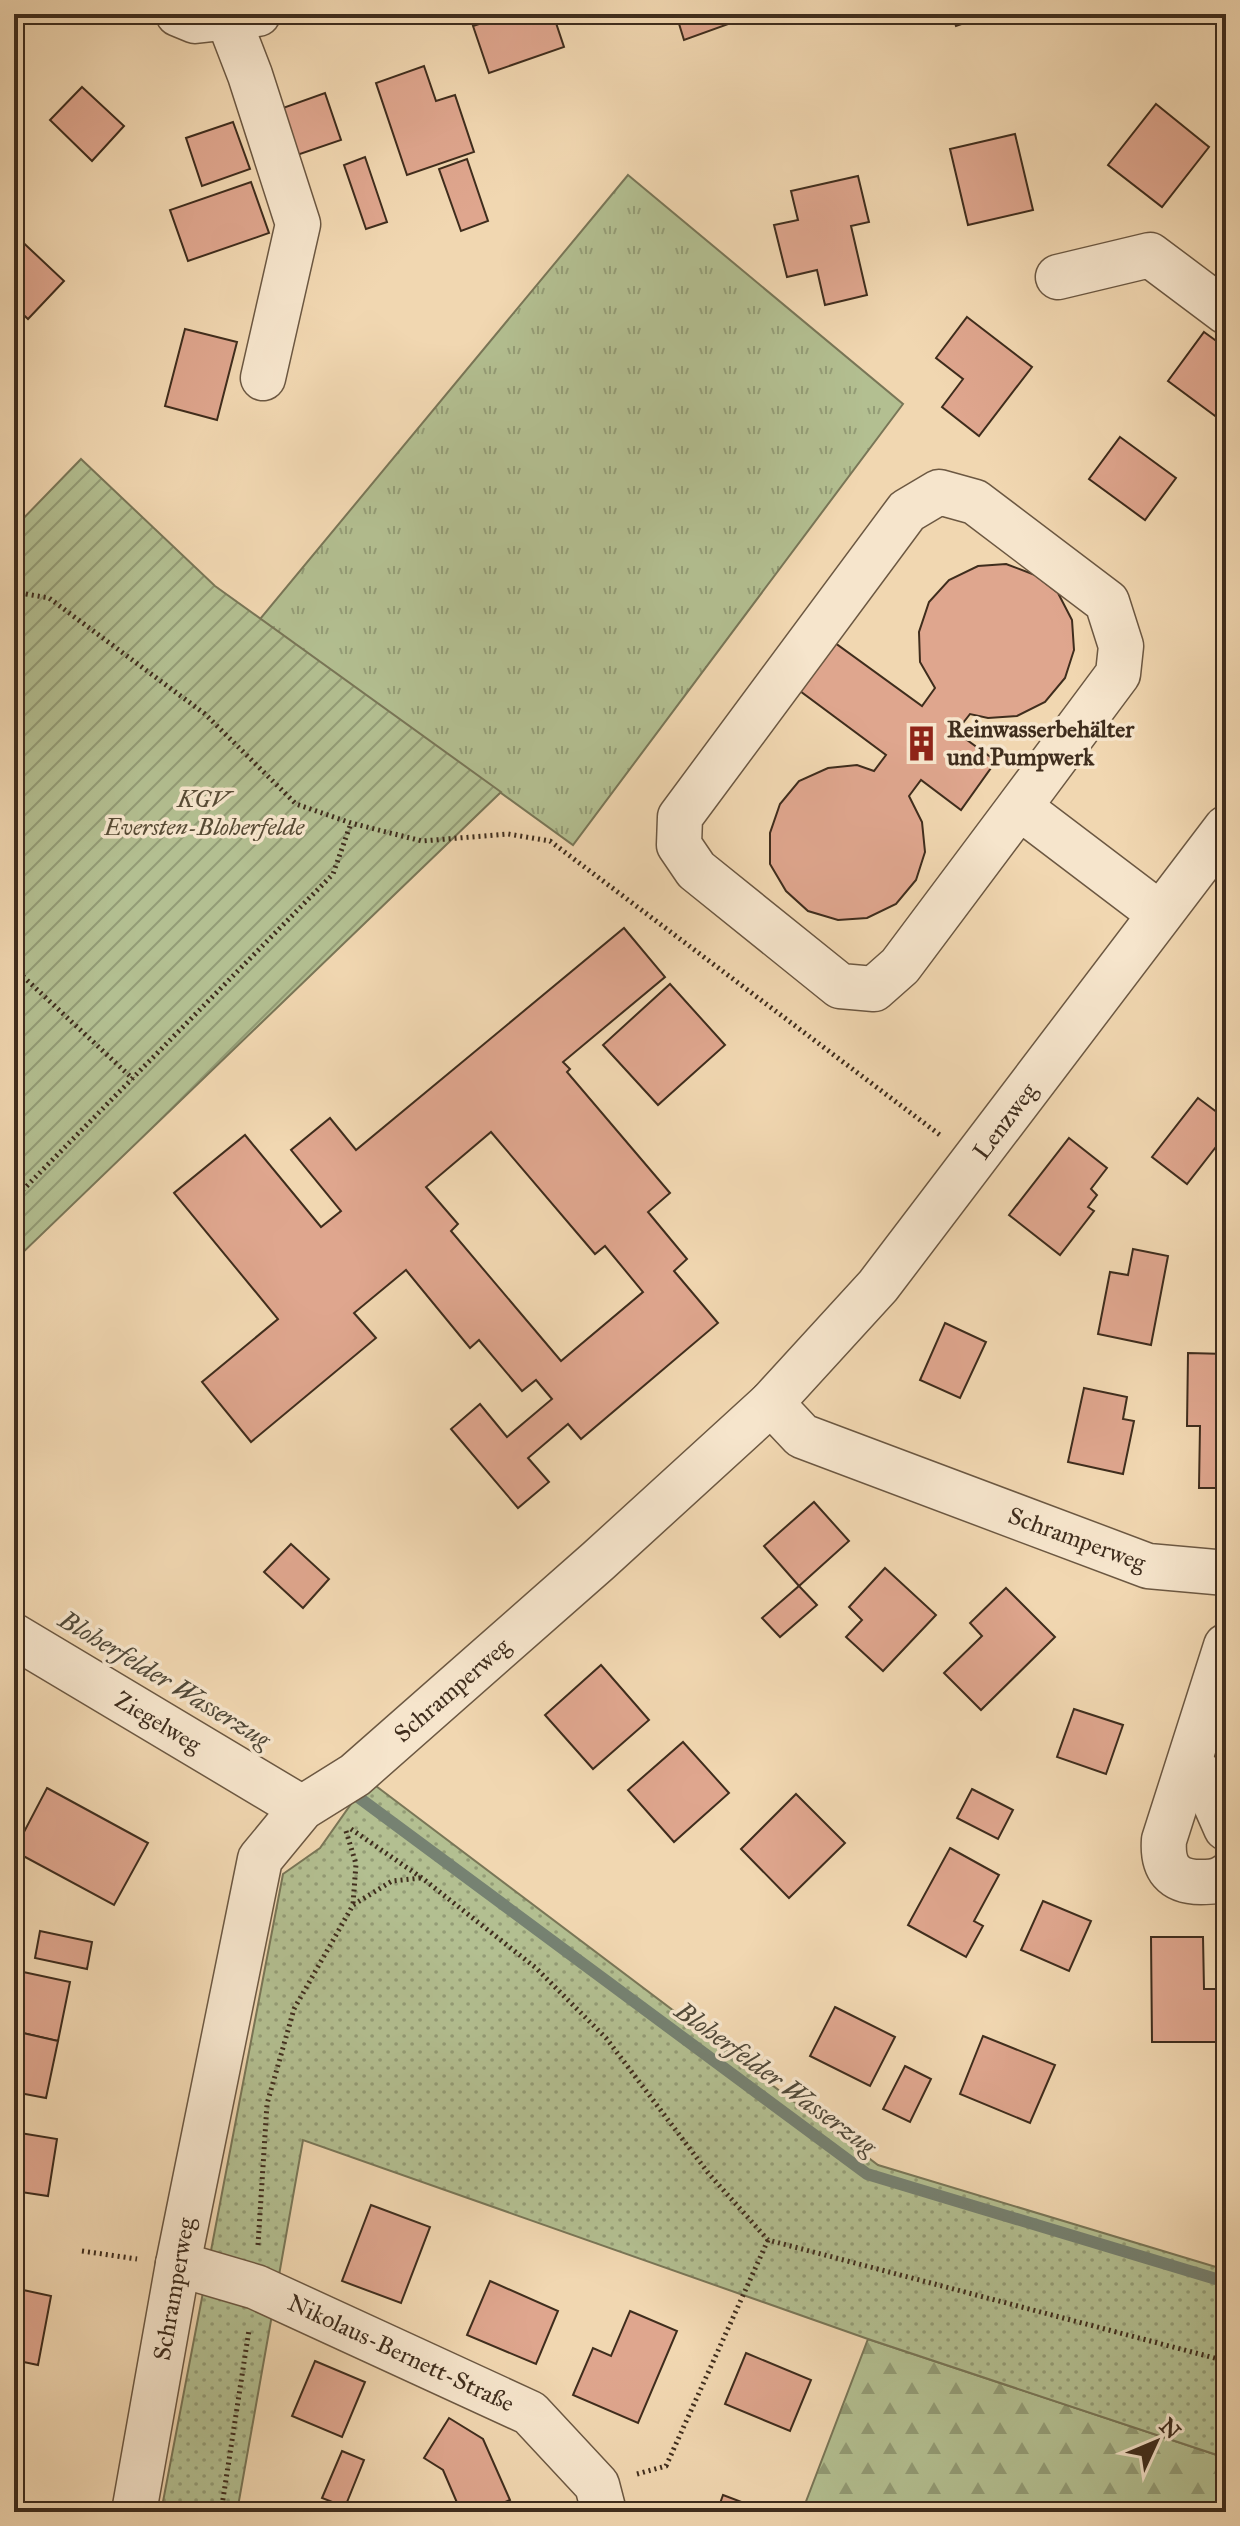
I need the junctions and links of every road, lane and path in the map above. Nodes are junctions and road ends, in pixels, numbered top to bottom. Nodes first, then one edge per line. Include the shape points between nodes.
1 (178, 14) edge
2 (244, 16) edge
3 (1058, 277) dead end
4 (1226, 312) edge
5 (263, 378) dead end
6 (14, 592) edge
7 (1019, 807) junction
8 (351, 823) junction
9 (1226, 828) edge
10 (1160, 914) junction
11 (14, 968) edge
12 (133, 1079) junction
13 (975, 1161) junction
14 (14, 1199) edge
15 (771, 1403) junction
16 (1226, 1573) edge
17 (14, 1636) edge
18 (1226, 1646) edge
19 (1190, 1764) junction
20 (302, 1808) junction
21 (1226, 1828) edge
22 (1226, 1876) edge
23 (422, 1878) junction
24 (353, 1905) junction
25 (768, 2240) junction
26 (82, 2251) dead end
27 (178, 2264) junction
28 (256, 2287) junction
29 (1226, 2361) edge
30 (601, 2499) edge
31 (134, 2512) edge
32 (221, 2512) edge

1 - 2 street via 195,21
2 - 5 street via 250,75 298,224
3 - 4 street via 1150,255
6 - 8 path via 49,598 205,714 296,804
7 - 7 street via 1118,674 1121,646 1107,602 975,502 939,492 907,511 689,804 680,817 679,845 696,870 840,986 874,989 900,966
7 - 10 street
8 - 12 path via 333,874
8 - 13 path via 422,841 508,834 550,841
9 - 10 street, Lenzweg
10 - 13 street, Lenzweg
11 - 12 path
12 - 14 path
13 - 15 street, Lenzweg via 878,1286
15 - 16 street, Schramperweg via 802,1436 1136,1562 1192,1573
15 - 20 street, Schramperweg via 355,1775
17 - 20 street, Ziegelweg
18 - 19 street
19 - 21 street via 1204,1778
19 - 22 street via 1163,1854 1173,1876 1183,1881
20 - 27 street, Schramperweg via 260,1859
23 - 24 path via 392,1881
23 - 24 path via 344,1825 356,1864
23 - 25 path via 536,1968 606,2038 709,2174
24 - 28 path via 294,2009 267,2104
25 - 29 path
25 - 30 path via 666,2466
26 - 27 path
27 - 28 street, Nikolaus-Bernett-Straße
27 - 31 street, Schramperweg
28 - 30 street, Nikolaus-Bernett-Straße via 530,2413
28 - 32 path

